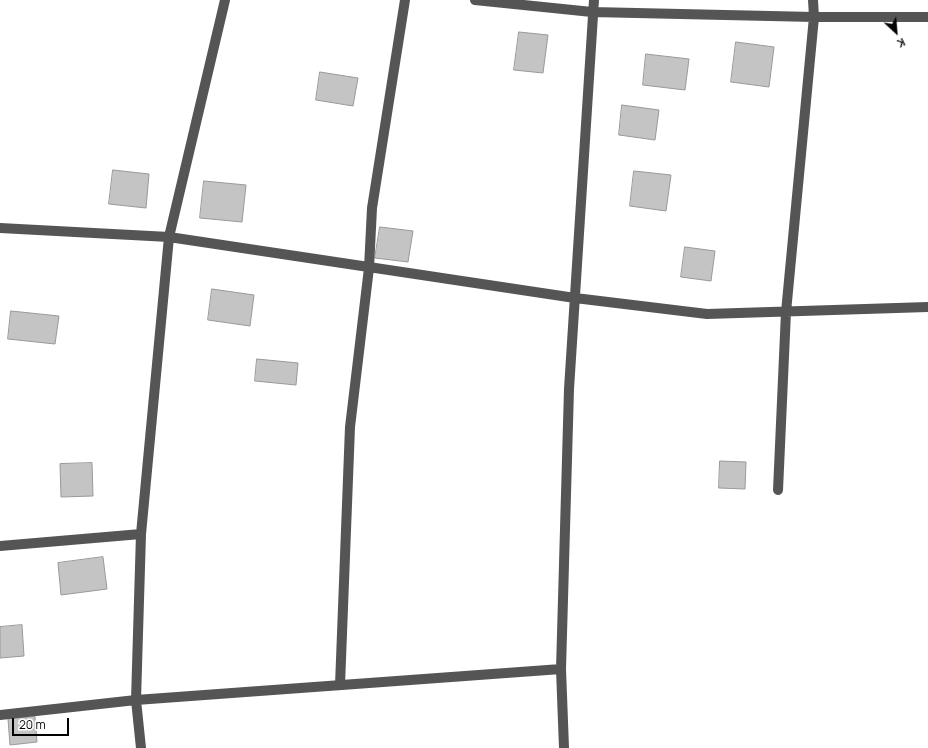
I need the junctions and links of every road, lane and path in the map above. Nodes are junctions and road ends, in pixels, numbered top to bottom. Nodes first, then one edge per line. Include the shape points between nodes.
1 (225, 0) edge
2 (405, 0) edge
3 (475, 0) edge
4 (594, 0) edge
5 (813, 0) edge
6 (592, 12) junction
7 (814, 17) junction
8 (928, 17) edge
9 (0, 228) edge
10 (169, 238) junction
11 (369, 268) junction
12 (575, 298) junction
13 (928, 307) edge
14 (786, 312) junction
15 (778, 490) dead end
16 (140, 534) junction
17 (0, 546) edge
18 (561, 669) junction
19 (340, 685) junction
20 (136, 700) junction
21 (0, 714) edge
22 (141, 748) edge
23 (564, 748) edge

1 - 10 street
2 - 11 street via 372,208
3 - 6 street
4 - 6 street
5 - 7 street
6 - 7 street
6 - 12 street
7 - 8 street
7 - 14 street
9 - 10 street
10 - 11 street
10 - 16 street
11 - 12 street
11 - 19 street via 350,427
12 - 14 street via 707,314
12 - 18 street via 569,389
13 - 14 street
14 - 15 street
16 - 17 street
16 - 20 street
18 - 19 street
18 - 23 street
19 - 20 street
20 - 21 street
20 - 22 street

